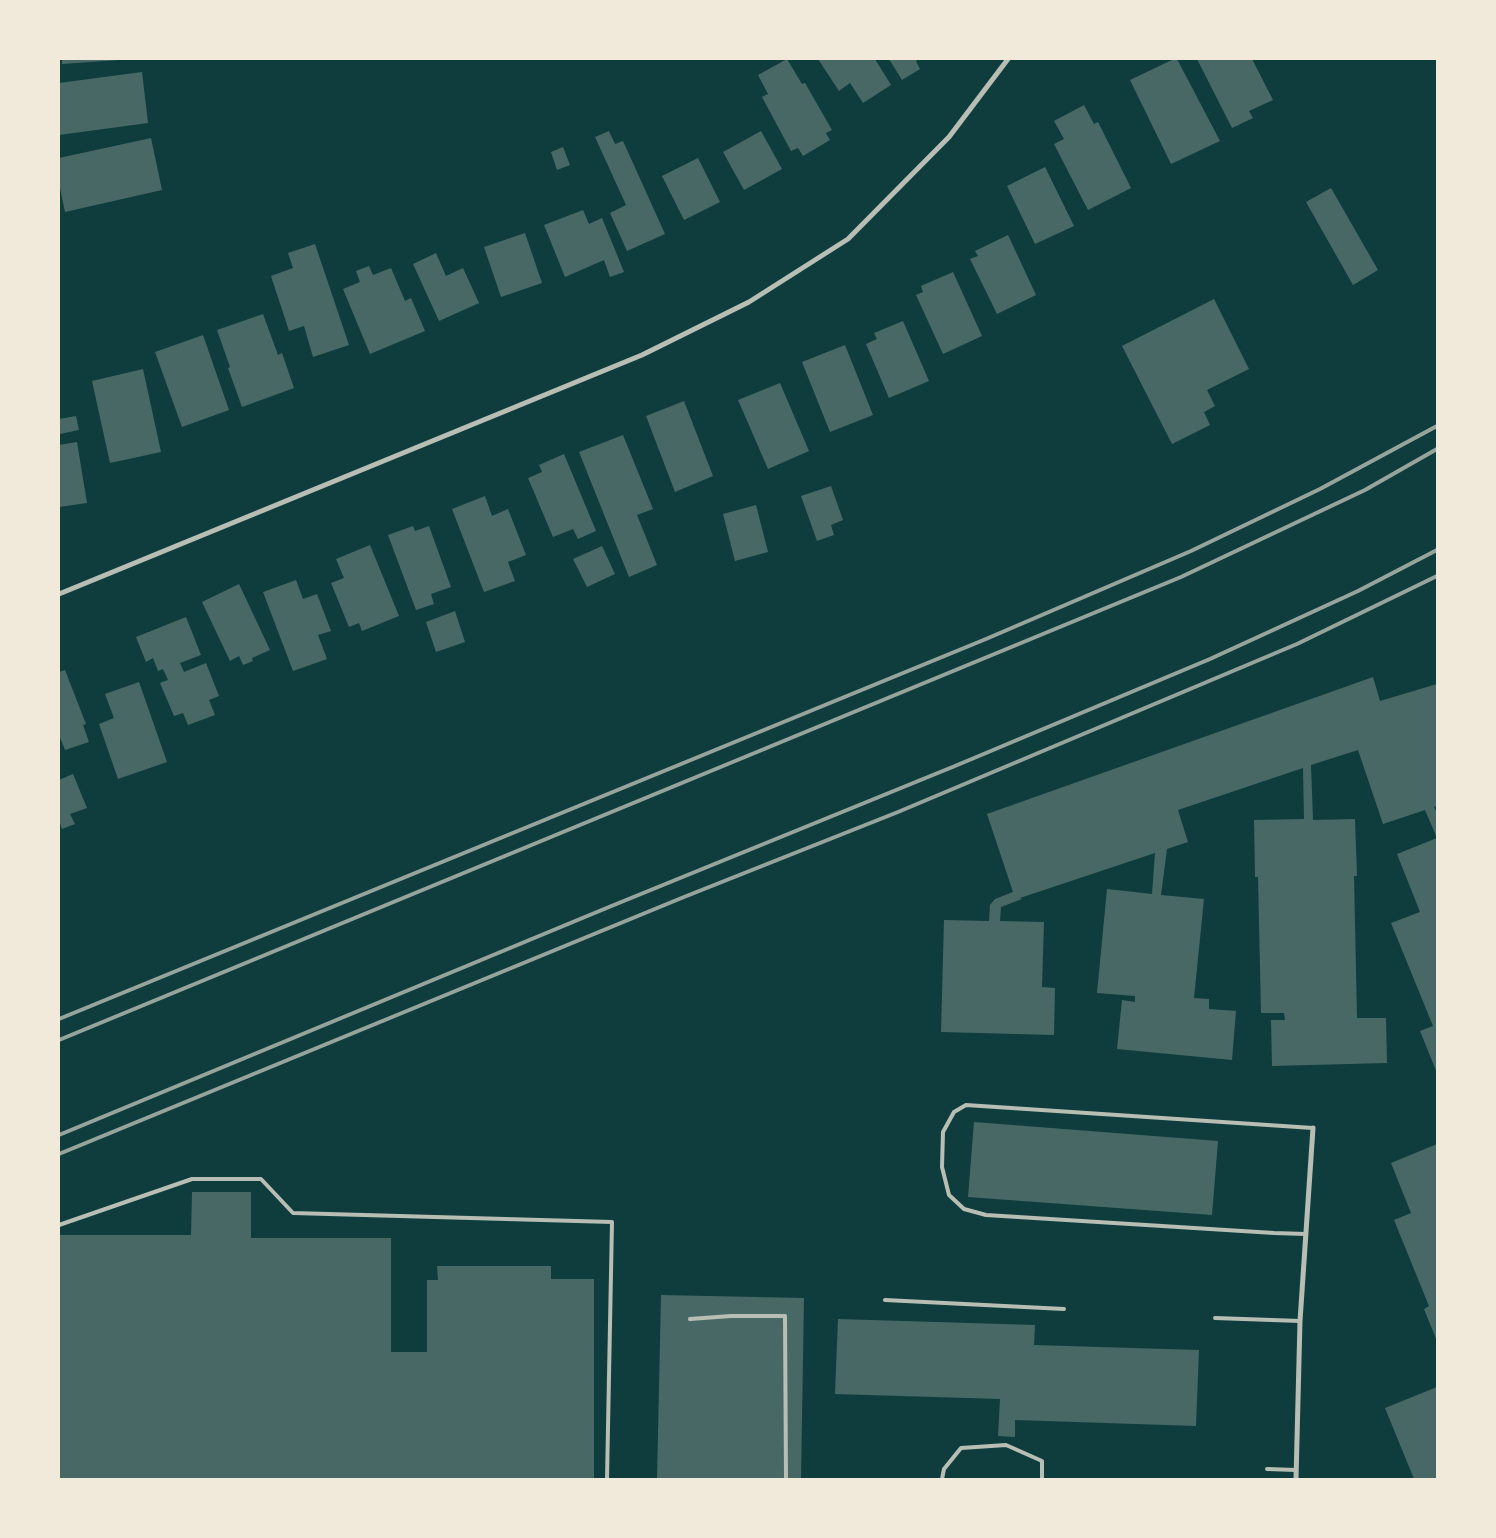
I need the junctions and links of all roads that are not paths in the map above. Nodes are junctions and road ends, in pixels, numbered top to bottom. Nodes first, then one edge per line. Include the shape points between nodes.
1 (1008, 59) edge
2 (59, 594) edge
3 (1313, 1128) joint
4 (59, 1226) edge
5 (1306, 1234) junction
6 (885, 1300) dead end
7 (1064, 1309) dead end
8 (1215, 1318) dead end
9 (690, 1319) dead end
10 (1300, 1321) junction
11 (1267, 1469) dead end
12 (1296, 1470) junction
13 (607, 1479) edge
14 (786, 1479) edge
15 (942, 1479) edge
16 (1042, 1479) edge
17 (1296, 1479) edge

1 - 2 street via 949,137 848,239 749,302 642,355
3 - 5 street
3 - 5 lane via 966,1105 954,1112 943,1132 944,1177 950,1195 964,1209 986,1215
4 - 13 lane via 192,1179 261,1179 293,1213 612,1222
5 - 10 street
6 - 7 lane
8 - 10 lane
9 - 14 lane via 784,1316
10 - 12 street
11 - 12 lane
12 - 17 street
15 - 16 lane via 944,1469 961,1448 1006,1445 1042,1460

